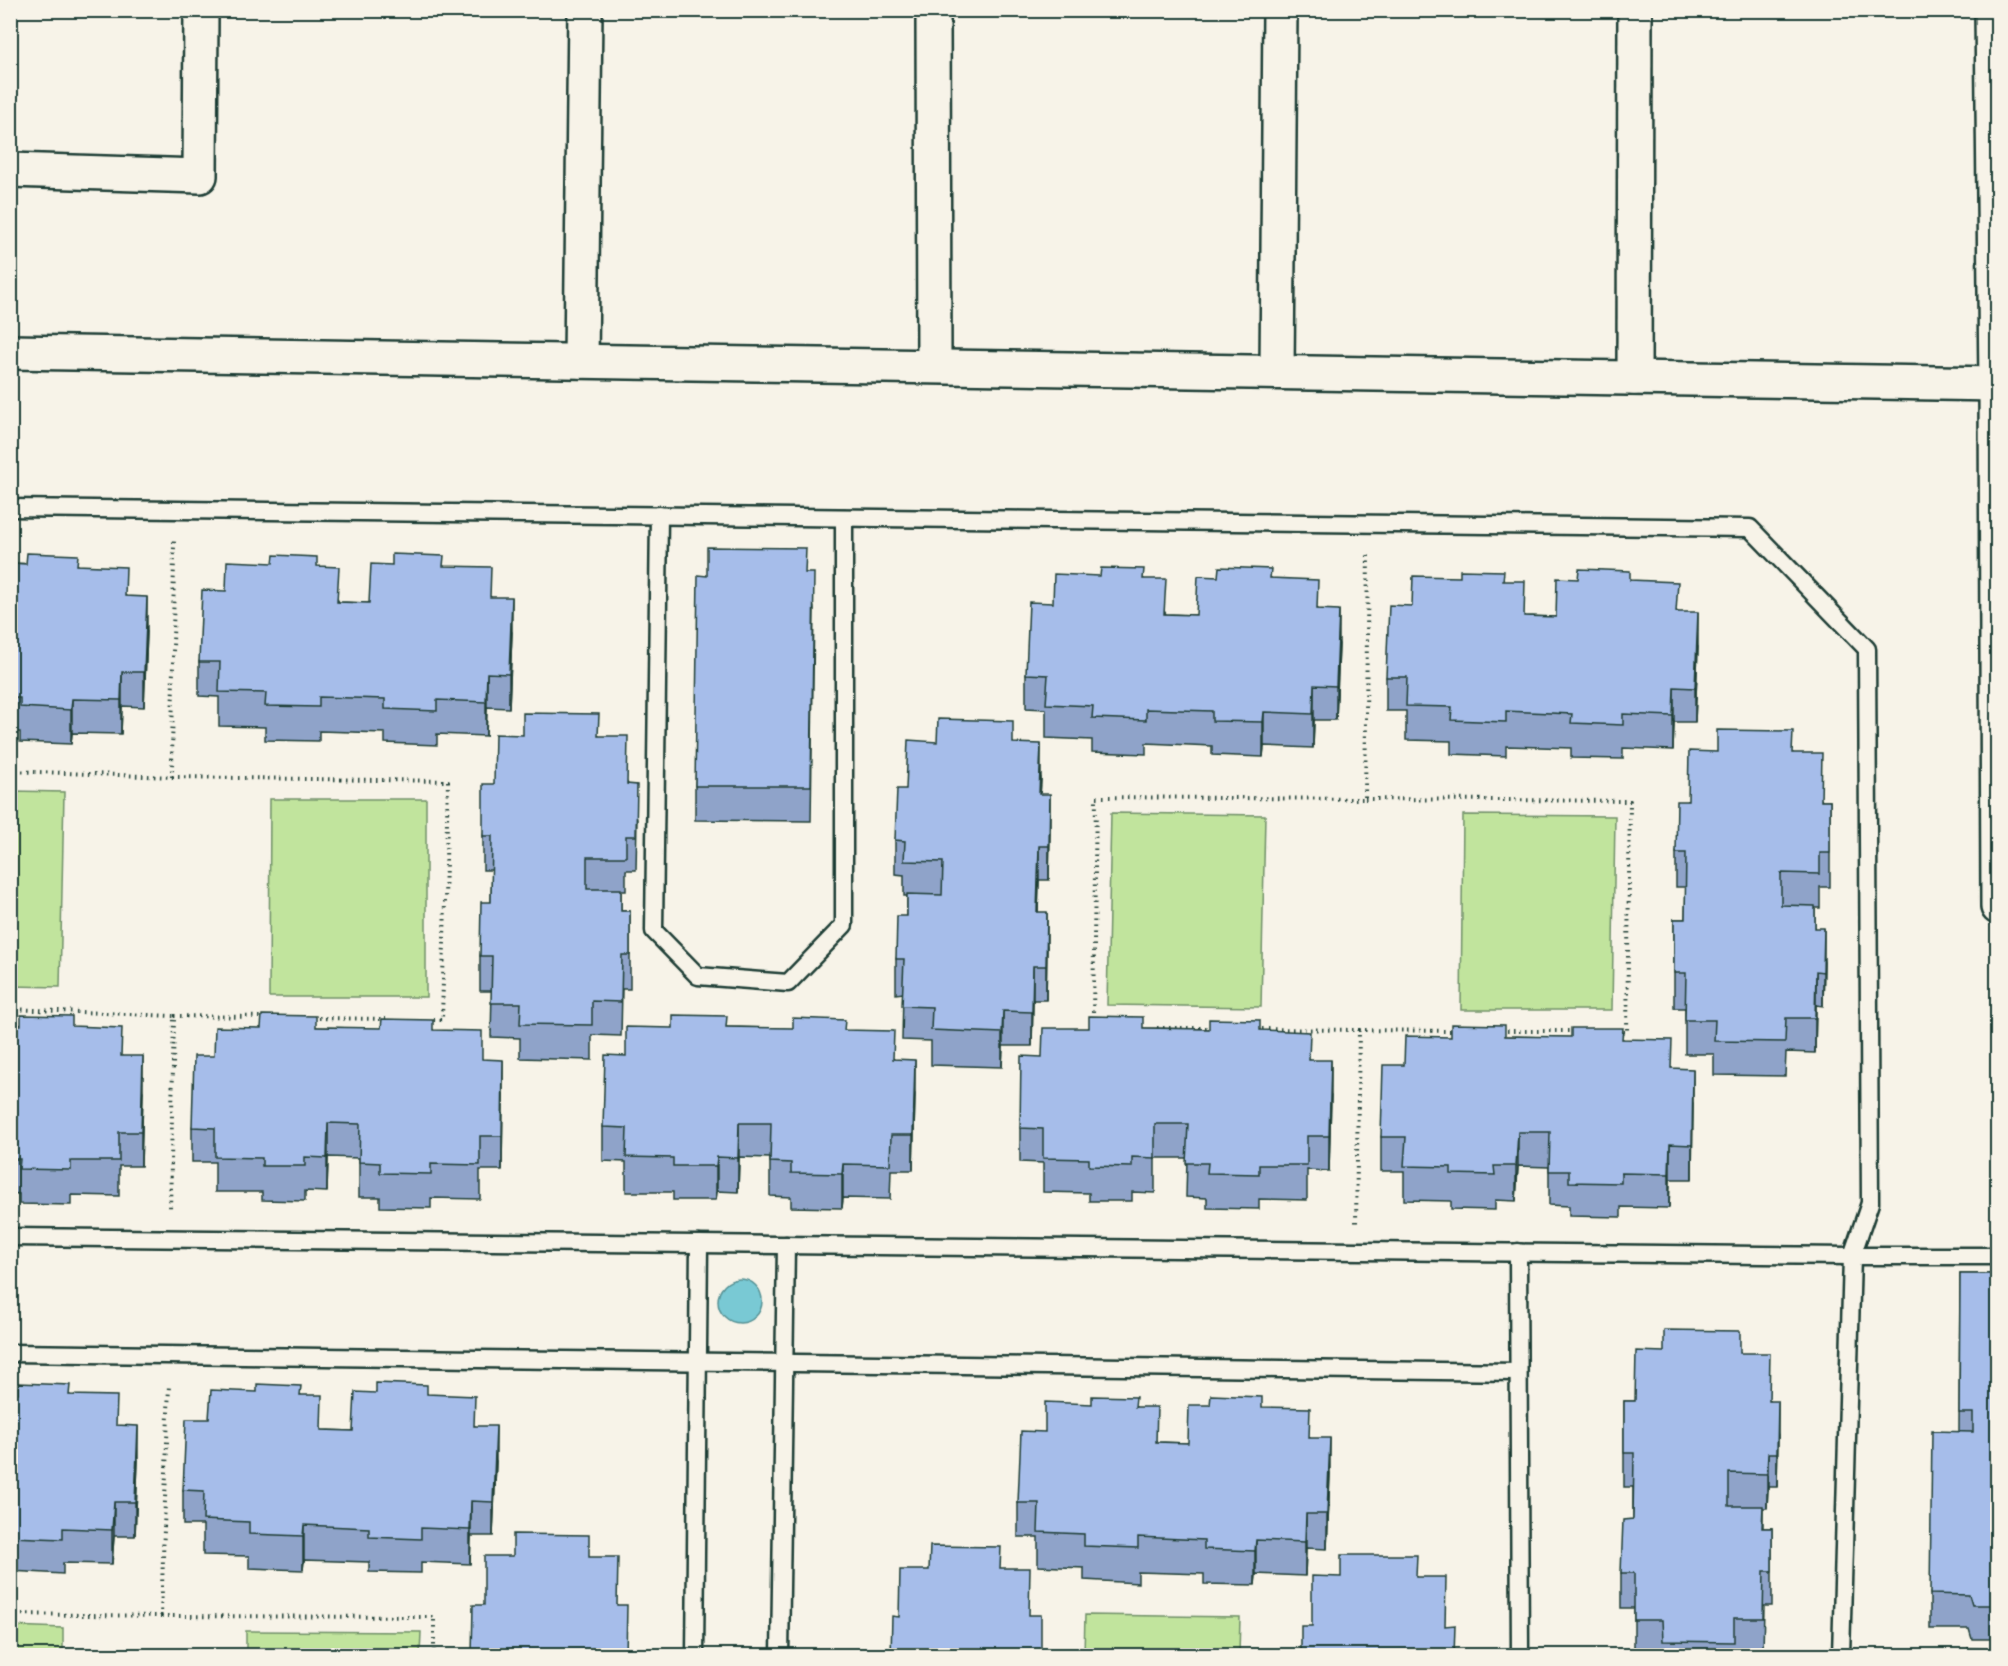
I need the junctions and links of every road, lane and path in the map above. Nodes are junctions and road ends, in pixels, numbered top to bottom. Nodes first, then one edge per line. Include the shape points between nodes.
1 (201, 10) edge
2 (585, 10) edge
3 (933, 10) edge
4 (1280, 10) edge
5 (1635, 10) edge
6 (1992, 10) edge
7 (10, 170) edge
8 (10, 352) edge
9 (581, 361) junction
10 (934, 366) junction
11 (1277, 372) junction
12 (1634, 378) junction
13 (1997, 384) edge
14 (10, 508) edge
15 (174, 510) junction
16 (659, 515) junction
17 (844, 518) junction
18 (1368, 524) junction
19 (10, 771) edge
20 (172, 777) junction
21 (1365, 799) junction
22 (1998, 907) edge
23 (10, 1009) edge
24 (174, 1016) junction
25 (267, 1017) edge
26 (302, 1018) edge
27 (396, 1019) edge
28 (419, 1020) edge
29 (1093, 1027) edge
30 (1151, 1028) edge
31 (1220, 1029) edge
32 (1255, 1029) edge
33 (1359, 1030) junction
34 (1464, 1031) edge
35 (1499, 1031) edge
36 (1581, 1032) edge
37 (1616, 1032) edge
38 (10, 1237) edge
39 (169, 1239) junction
40 (699, 1244) junction
41 (786, 1245) junction
42 (1356, 1250) junction
43 (1518, 1252) junction
44 (1852, 1256) junction
45 (1998, 1256) edge
46 (10, 1353) edge
47 (170, 1355) junction
48 (696, 1362) junction
49 (786, 1362) junction
50 (1517, 1372) junction
51 (10, 1614) edge
52 (161, 1616) junction
53 (434, 1656) edge
54 (695, 1656) edge
55 (780, 1656) edge
56 (1520, 1656) edge
57 (1842, 1656) edge

1 - 7 street via 200,176
2 - 9 street
3 - 10 street
4 - 11 street
5 - 12 street
6 - 13 street
8 - 9 street
9 - 10 street
10 - 11 street
11 - 12 street
12 - 13 street
13 - 22 street
14 - 15 lane
15 - 16 lane
15 - 20 path
16 - 17 lane
16 - 17 lane via 654,931 698,976 788,983 844,925
17 - 18 lane
18 - 21 path
18 - 44 lane via 1750,528 1867,649 1870,1203
19 - 20 path
20 - 28 path via 448,781 442,1020
21 - 29 path via 1096,797
21 - 37 path via 1630,801 1628,1032
23 - 24 path
24 - 25 path
24 - 39 path
26 - 27 path
30 - 31 path
32 - 33 path
33 - 34 path
33 - 42 path
35 - 36 path
38 - 39 lane
39 - 40 lane
40 - 41 lane
40 - 48 lane
41 - 42 lane
41 - 49 lane
42 - 43 lane
43 - 44 lane
43 - 50 lane
44 - 45 lane
44 - 57 lane
46 - 47 lane
47 - 48 lane
47 - 52 path
48 - 49 lane
48 - 54 lane
49 - 50 lane
49 - 55 lane
50 - 56 lane
51 - 52 path
52 - 53 path via 434,1617

